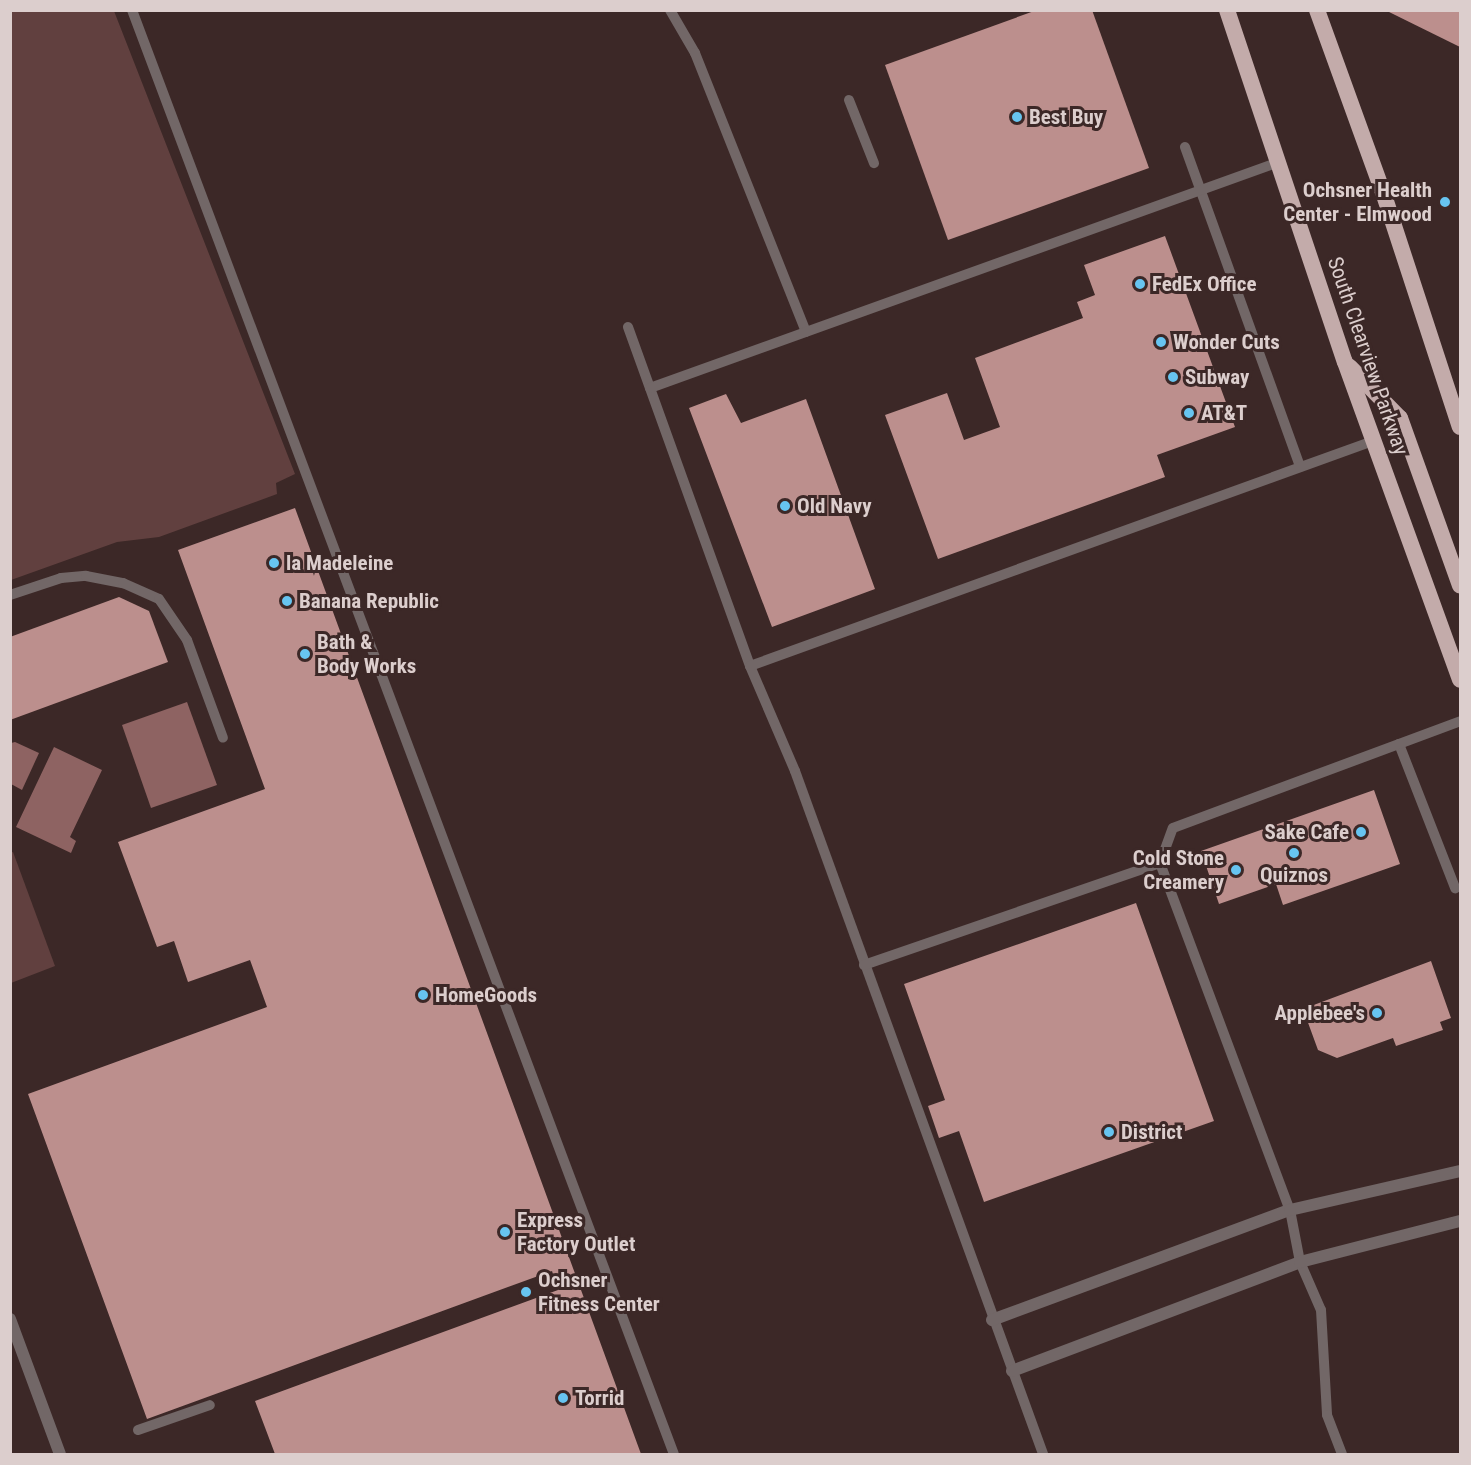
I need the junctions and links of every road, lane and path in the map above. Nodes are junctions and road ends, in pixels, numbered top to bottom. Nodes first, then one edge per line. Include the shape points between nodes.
1 (132, 10) edge
2 (670, 10) edge
3 (1227, 10) edge
4 (1317, 10) edge
5 (849, 100) dead end
6 (1185, 147) dead end
7 (1279, 162) junction
8 (874, 163) dead end
9 (1200, 189) junction
10 (628, 327) dead end
11 (806, 332) junction
12 (1345, 362) junction
13 (650, 388) junction
14 (1461, 427) edge
15 (1373, 441) junction
16 (1300, 467) junction
17 (1461, 586) edge
18 (10, 596) edge
19 (750, 666) junction
20 (1461, 680) edge
21 (1461, 721) edge
22 (223, 738) dead end
23 (1399, 744) junction
24 (1160, 863) junction
25 (1455, 888) dead end
26 (864, 965) junction
27 (1461, 1171) edge
28 (1290, 1210) junction
29 (1461, 1221) edge
30 (1300, 1262) junction
31 (10, 1319) edge
32 (992, 1320) junction
33 (1012, 1371) junction
34 (210, 1405) dead end
35 (138, 1430) dead end
36 (60, 1455) edge
37 (674, 1455) edge
38 (1043, 1455) edge
39 (1342, 1455) edge

1 - 37 lane
2 - 11 lane via 694,53
3 - 7 highway, South Clearview Parkway
4 - 14 highway via 1386,199
5 - 8 lane
6 - 9 lane
7 - 9 lane
7 - 12 highway, South Clearview Parkway
9 - 11 lane
9 - 16 lane
10 - 13 lane
11 - 13 lane
12 - 15 highway, South Clearview Parkway
12 - 17 highway via 1400,418
13 - 19 lane
15 - 16 lane
15 - 20 highway, South Clearview Parkway
16 - 19 lane
18 - 22 lane via 61,578 86,576 123,583 159,599 187,640
19 - 26 lane via 795,771
21 - 23 lane
23 - 24 lane via 1173,828
23 - 25 lane
24 - 26 lane
24 - 28 lane
26 - 32 lane
27 - 28 street
28 - 30 lane
28 - 32 street
29 - 30 street
30 - 33 street
30 - 39 lane via 1321,1310 1328,1416
31 - 36 street
32 - 33 lane
33 - 38 lane
34 - 35 lane

